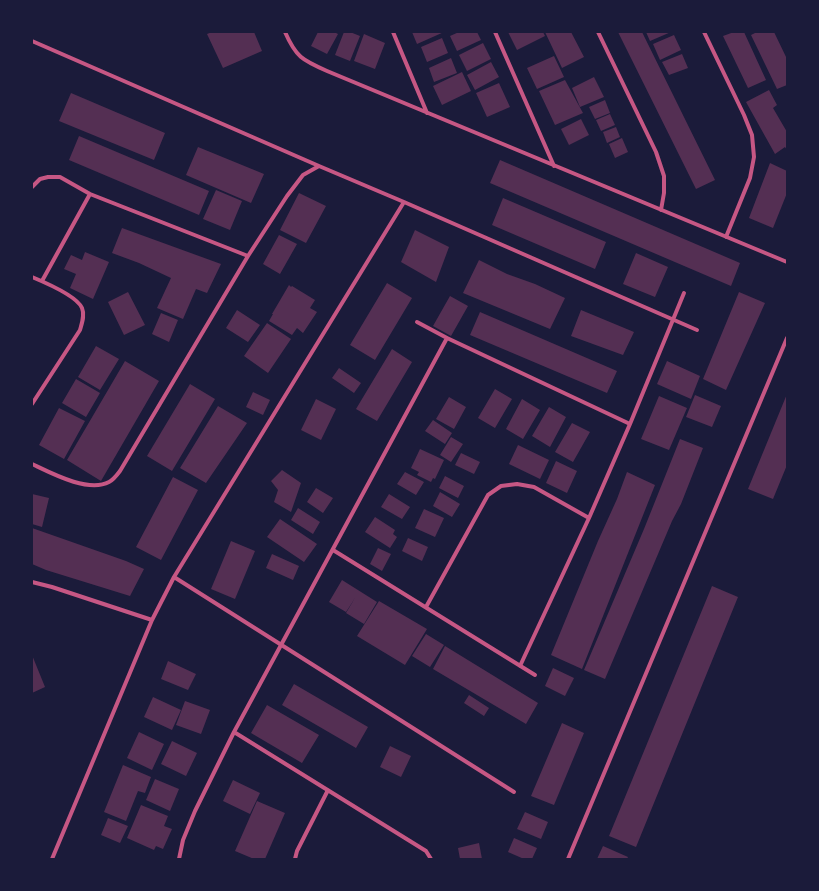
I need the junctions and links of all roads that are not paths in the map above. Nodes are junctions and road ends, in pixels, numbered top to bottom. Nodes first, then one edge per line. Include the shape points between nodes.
1 (285, 32) edge
2 (393, 32) edge
3 (495, 32) edge
4 (598, 32) edge
5 (704, 32) edge
6 (32, 41) edge
7 (427, 113) junction
8 (319, 166) junction
9 (554, 166) junction
10 (32, 187) edge
11 (90, 194) junction
12 (404, 202) junction
13 (661, 210) junction
14 (726, 237) junction
15 (248, 256) junction
16 (787, 262) edge
17 (32, 277) edge
18 (42, 281) junction
19 (684, 293) dead end
20 (673, 320) junction
21 (417, 322) dead end
22 (697, 330) dead end
23 (447, 338) junction
24 (787, 338) edge
25 (32, 404) edge
26 (630, 424) junction
27 (32, 464) edge
28 (589, 518) junction
29 (334, 550) junction
30 (174, 577) junction
31 (32, 582) edge
32 (426, 607) junction
33 (152, 620) junction
34 (280, 644) junction
35 (520, 666) junction
36 (535, 675) dead end
37 (234, 732) junction
38 (328, 790) junction
39 (514, 792) dead end
40 (52, 859) edge
41 (179, 859) edge
42 (295, 859) edge
43 (431, 859) edge
44 (568, 859) edge

1 - 7 street via 292,49 306,62
2 - 7 street
3 - 9 street
4 - 13 street via 656,152 664,176
5 - 14 street via 752,135 754,157 750,178
6 - 8 street
7 - 9 street
8 - 12 street
8 - 15 street via 303,175
9 - 13 street
10 - 11 street via 40,179 48,176 60,177
11 - 15 street
11 - 18 street
12 - 20 street
12 - 30 street
13 - 14 street
14 - 16 street
15 - 27 street via 120,471 110,481 102,485 91,485 65,479
17 - 18 street
18 - 25 street via 74,299 82,308 83,318 80,330
19 - 20 street
20 - 22 street
20 - 26 street
21 - 23 street
23 - 26 street
23 - 29 street
24 - 44 street
26 - 28 street
28 - 32 street via 534,487 517,484 501,486 488,495
28 - 35 street
29 - 32 street
29 - 34 street
30 - 33 street
30 - 34 street
31 - 33 street
32 - 35 street
33 - 40 street
34 - 37 street
34 - 39 street
35 - 36 street
37 - 38 street
37 - 41 street via 195,811 183,840
38 - 42 street
38 - 43 street via 426,851

